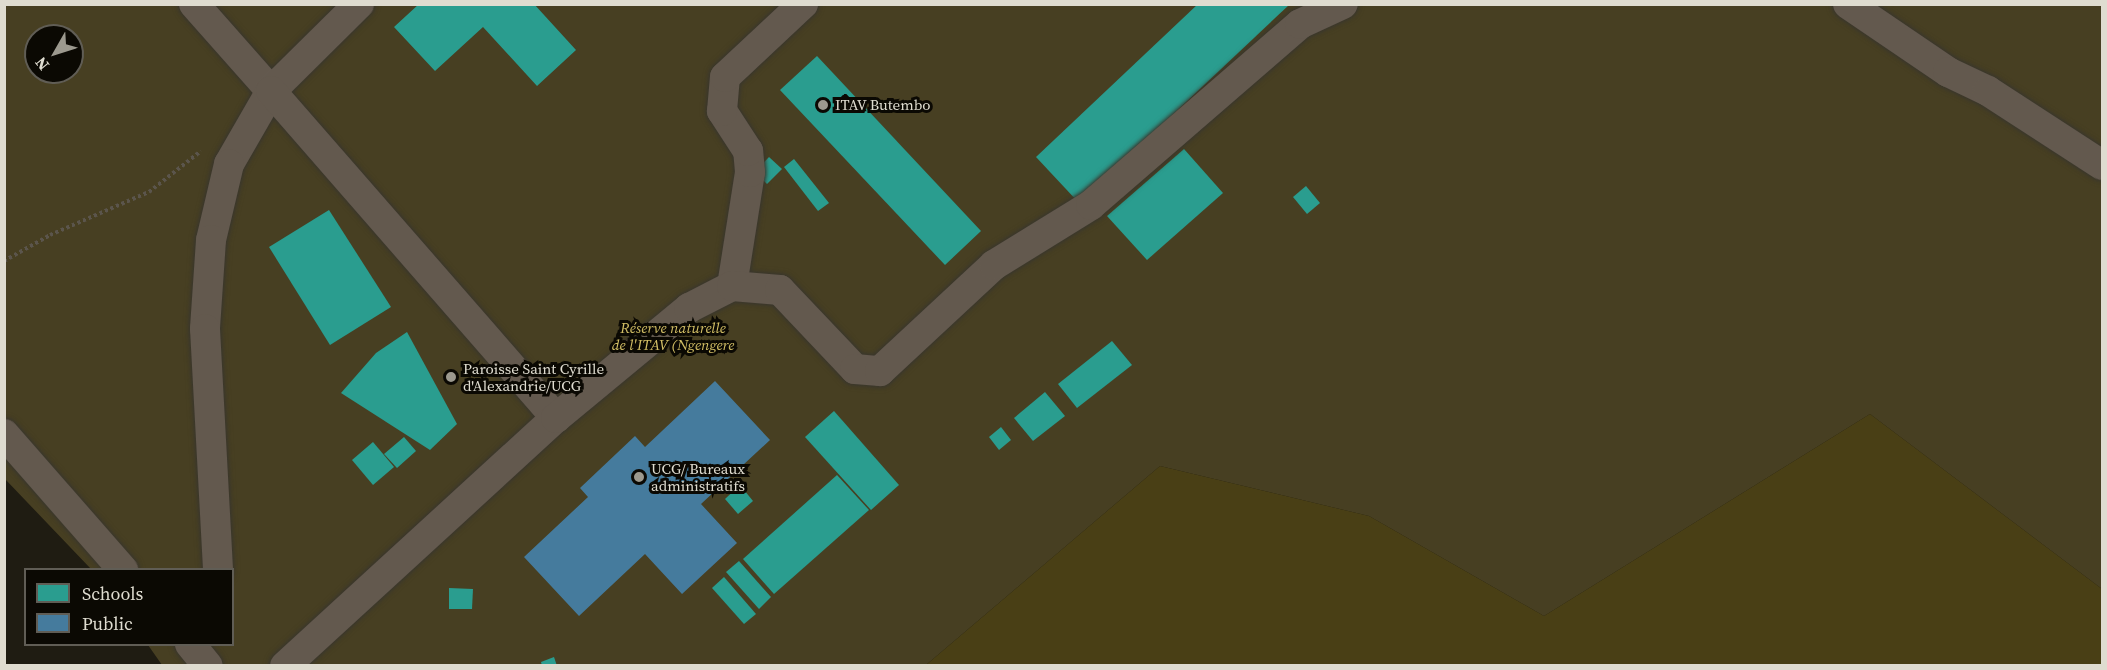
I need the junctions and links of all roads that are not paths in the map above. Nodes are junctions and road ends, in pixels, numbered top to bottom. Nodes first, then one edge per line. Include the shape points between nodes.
1 (194, 4) edge
2 (358, 4) edge
3 (803, 4) edge
4 (1343, 4) edge
5 (1848, 4) edge
6 (271, 91) junction
7 (2103, 165) edge
8 (732, 286) junction
9 (556, 418) junction
10 (4, 434) edge
11 (121, 568) edge
12 (218, 568) edge
13 (191, 646) edge
14 (220, 646) edge
15 (208, 666) edge
16 (220, 666) edge
17 (285, 666) edge

1 - 6 street
2 - 6 street
3 - 8 street via 725,77 722,111 748,151 750,172
4 - 8 street via 1300,24 1091,205 994,265 880,371 855,369 780,290
5 - 7 street via 1948,72 1988,91
6 - 9 street
6 - 12 street via 229,164 210,240 205,329
8 - 9 street via 689,308
9 - 17 street
10 - 11 street
13 - 15 street
14 - 16 street

